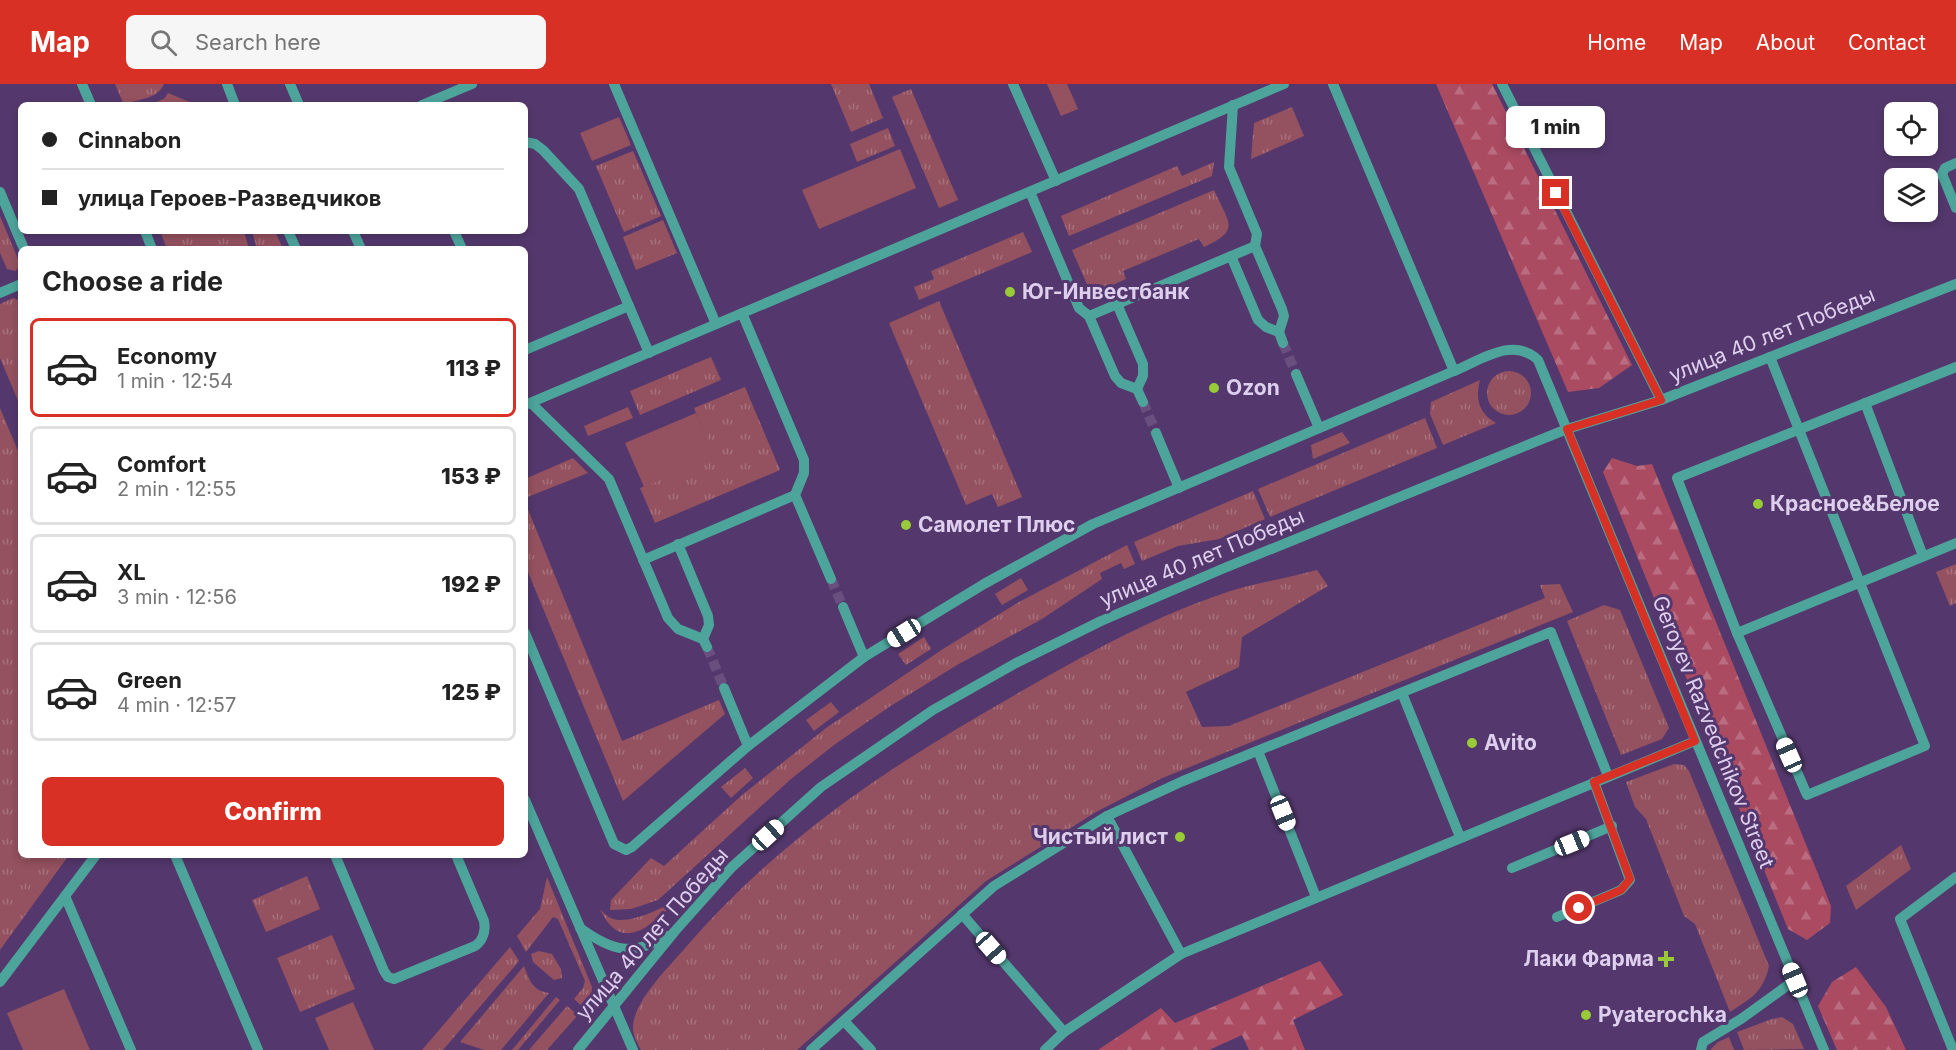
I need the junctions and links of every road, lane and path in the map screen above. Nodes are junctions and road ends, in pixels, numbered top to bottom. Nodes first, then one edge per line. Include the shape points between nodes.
1 (82, 84) edge
2 (226, 84) edge
3 (290, 84) edge
4 (472, 84) edge
5 (614, 84) edge
6 (1013, 84) edge
7 (1284, 84) edge
8 (1333, 84) edge
9 (1502, 84) edge
10 (90, 102) edge
11 (234, 102) edge
12 (298, 102) edge
13 (429, 102) edge
14 (1233, 105) junction
15 (528, 143) edge
16 (1956, 163) edge
17 (1056, 181) junction
18 (0, 192) edge
19 (1030, 192) junction
20 (1956, 208) edge
21 (23, 246) edge
22 (1256, 246) junction
23 (1231, 256) junction
24 (1956, 284) edge
25 (18, 285) edge
26 (0, 293) edge
27 (1117, 304) junction
28 (629, 306) junction
29 (742, 313) junction
30 (1089, 316) junction
31 (716, 324) junction
32 (528, 349) edge
33 (649, 353) junction
34 (1770, 357) junction
35 (1956, 367) edge
36 (1454, 371) junction
37 (1296, 374) tunnel mouth
38 (1137, 389) junction
39 (1661, 400) junction
40 (1143, 402) tunnel mouth
41 (528, 403) edge
42 (1865, 403) junction
43 (528, 404) edge
44 (1319, 428) junction
45 (1567, 429) junction
46 (1800, 429) junction
47 (1156, 433) tunnel mouth
48 (1179, 488) junction
49 (795, 495) junction
50 (1956, 543) edge
51 (678, 544) junction
52 (1923, 556) junction
53 (643, 560) junction
54 (831, 579) tunnel mouth
55 (1860, 582) junction
56 (843, 607) tunnel mouth
57 (1737, 633) junction
58 (528, 640) edge
59 (864, 657) junction
60 (724, 688) tunnel mouth
61 (1402, 693) junction
62 (1695, 741) junction
63 (748, 746) junction
64 (1258, 751) junction
65 (1608, 776) junction
66 (1594, 782) junction
67 (528, 807) edge
68 (1107, 816) junction
69 (1612, 826) junction
70 (1460, 837) junction
71 (94, 858) edge
72 (176, 858) edge
73 (336, 858) edge
74 (457, 858) edge
75 (1512, 868) dead end
76 (1956, 877) edge
77 (65, 896) junction
78 (1316, 897) junction
79 (962, 914) junction
80 (1557, 917) dead end
81 (578, 926) junction
82 (675, 932) junction
83 (1181, 954) junction
84 (1795, 980) junction
85 (0, 982) edge
86 (615, 1005) junction
87 (844, 1021) junction
88 (1064, 1032) junction
89 (1702, 1046) edge
90 (131, 1050) edge
91 (258, 1050) edge
92 (578, 1050) edge
93 (633, 1050) edge
94 (810, 1050) edge
95 (871, 1050) edge
96 (1044, 1050) edge
97 (1689, 1050) edge
98 (1824, 1050) edge
99 (1953, 1050) edge

1 - 10 street
2 - 11 street
3 - 12 street
4 - 13 street
5 - 31 street
6 - 17 street
7 - 14 street
8 - 36 street
9 - 39 street
14 - 17 street
14 - 22 street via 1229,167 1257,234
15 - 28 street via 543,150 579,189
16 - 20 street via 1942,174
17 - 19 street
18 - 21 street
19 - 29 street
19 - 30 street via 1079,308
22 - 23 street
22 - 23 street via 1284,316 1281,338 1258,320
23 - 27 street
24 - 34 street, улица 40 лет Победы
25 - 26 street
27 - 30 street
27 - 38 street via 1143,364
28 - 32 street
28 - 33 street
29 - 31 street
29 - 49 street via 804,460 804,473
30 - 38 street via 1115,376
31 - 33 street
33 - 41 street
34 - 39 street, улица 40 лет Победы
34 - 46 street
35 - 42 street
36 - 44 street
36 - 45 street, Geroyev Razvedchikov Street via 1502,351 1518,348 1531,353 1538,360
37 - 44 street
38 - 40 street
39 - 45 street, улица 40 лет Победы
42 - 46 street
42 - 52 street
43 - 53 street via 609,479
44 - 48 street
45 - 62 street, Geroyev Razvedchikov Street
45 - 82 street, улица 40 лет Победы via 1222,569 1016,663 933,710 821,787 732,867
46 - 55 street
46 - 57 street via 1677,478
47 - 48 street
48 - 59 street via 1093,524
49 - 51 street
49 - 54 street
50 - 52 street
51 - 53 street
51 - 53 street via 708,616 705,643 672,625
52 - 55 street
55 - 57 street
55 - 57 street via 1925,746 1807,795
56 - 59 street
58 - 63 street via 619,848 632,848
59 - 63 street
60 - 63 street
61 - 64 street
61 - 65 street via 1551,632
61 - 70 street
62 - 65 street
62 - 84 street, Geroyev Razvedchikov Street
64 - 68 street
64 - 78 street
65 - 66 street
66 - 69 street
66 - 70 street
67 - 81 street
68 - 79 street via 994,886
68 - 83 street
69 - 75 street
69 - 80 street via 1630,872 1627,886
70 - 78 street
71 - 77 street
72 - 91 street
73 - 74 street via 384,971 394,980 481,940 486,926
76 - 99 street via 1900,919
77 - 85 street
77 - 90 street
78 - 83 street
79 - 87 street
79 - 88 street
81 - 82 street via 612,947 629,950 650,946
81 - 86 street
82 - 86 street, улица 40 лет Победы
83 - 88 street
84 - 89 street
84 - 98 street, Geroyev Razvedchikov Street
86 - 92 street, улица 40 лет Победы
86 - 93 street
87 - 94 street
87 - 95 street
88 - 96 street
89 - 97 street

